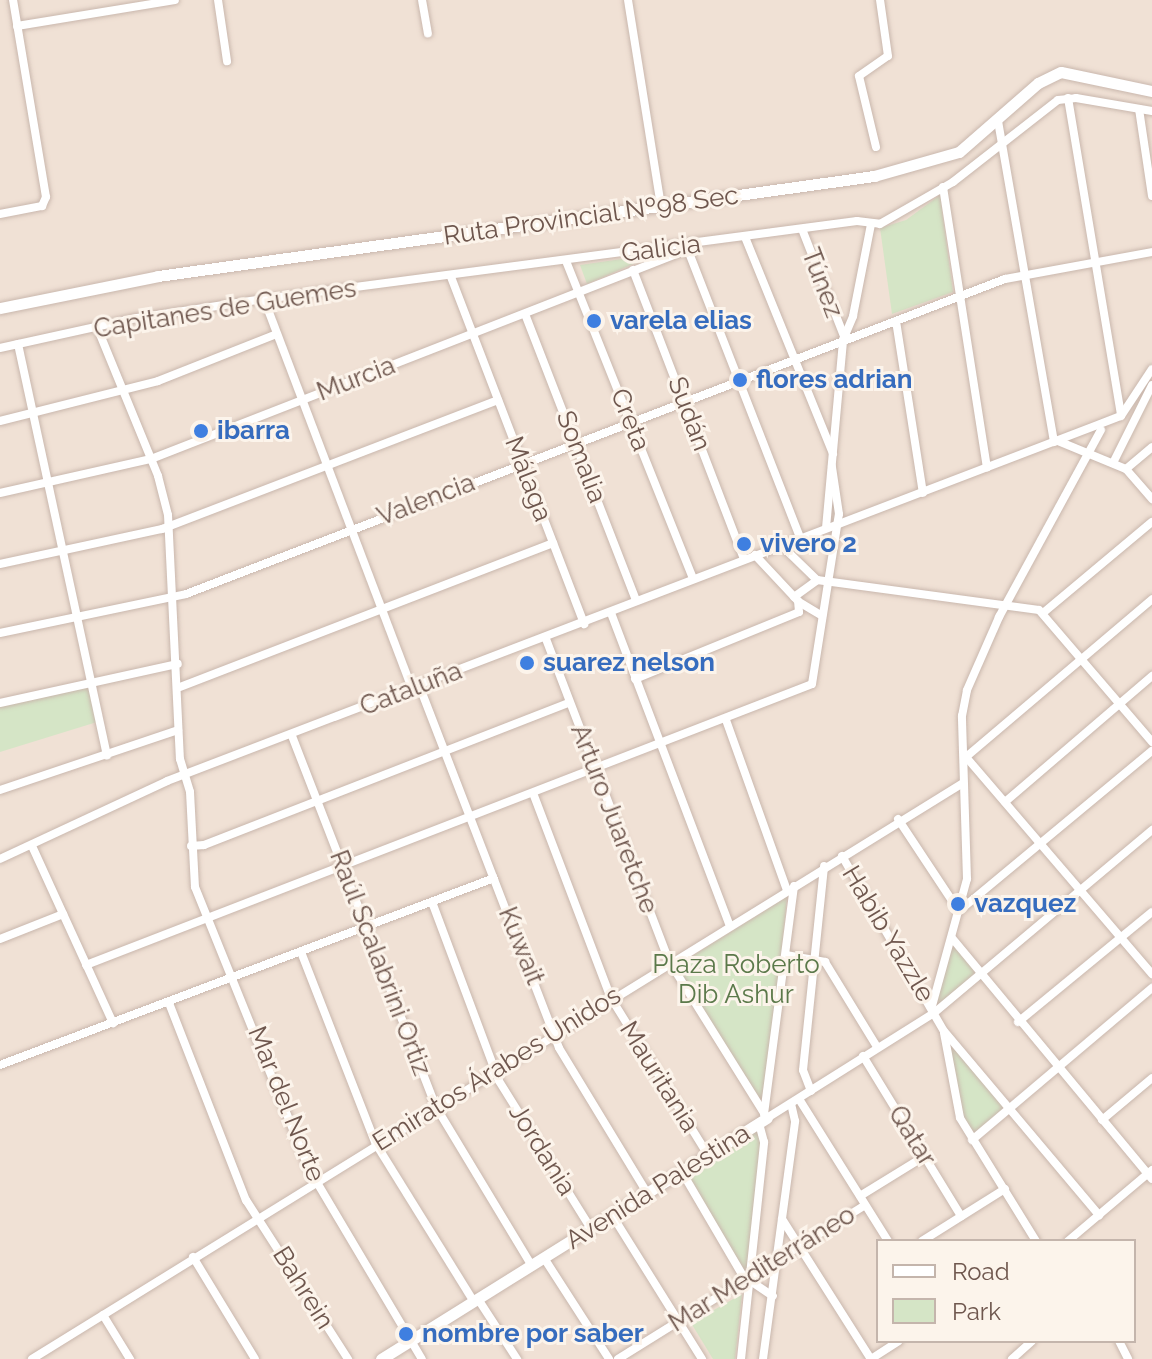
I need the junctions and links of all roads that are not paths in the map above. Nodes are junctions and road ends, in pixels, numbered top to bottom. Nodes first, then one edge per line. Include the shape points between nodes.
1 (13, 0) edge
2 (175, 0) edge
3 (218, 0) edge
4 (422, 0) edge
5 (628, 0) edge
6 (880, 0) edge
7 (17, 26) junction
8 (428, 33) dead end
9 (227, 61) dead end
10 (1152, 91) edge
11 (1068, 98) junction
12 (1139, 109) junction
13 (1152, 111) edge
14 (998, 121) junction
15 (1004, 141) junction
16 (876, 147) dead end
17 (943, 187) junction
18 (1152, 196) edge
19 (661, 205) junction
20 (0, 214) edge
21 (871, 224) junction
22 (802, 229) junction
23 (745, 237) junction
24 (687, 247) junction
25 (1152, 252) edge
26 (566, 261) junction
27 (1095, 261) junction
28 (633, 270) junction
29 (1026, 272) junction
30 (451, 277) junction
31 (579, 292) junction
32 (960, 296) junction
33 (264, 299) junction
34 (0, 308) edge
35 (525, 314) junction
36 (896, 321) junction
37 (97, 327) junction
38 (277, 334) junction
39 (473, 334) junction
40 (844, 338) junction
41 (18, 344) junction
42 (0, 348) edge
43 (791, 360) junction
44 (1152, 369) edge
45 (737, 382) junction
46 (1152, 385) edge
47 (122, 392) junction
48 (301, 400) junction
49 (498, 400) junction
50 (684, 402) junction
51 (1135, 412) junction
52 (33, 414) junction
53 (1121, 416) junction
54 (0, 421) edge
55 (631, 422) junction
56 (1101, 430) junction
57 (1058, 443) junction
58 (576, 444) junction
59 (1152, 447) edge
60 (833, 454) junction
61 (1087, 455) junction
62 (151, 459) junction
63 (1113, 463) junction
64 (523, 464) junction
65 (327, 465) junction
66 (832, 467) junction
67 (987, 468) junction
68 (1126, 469) junction
69 (47, 482) junction
70 (0, 493) edge
71 (923, 493) junction
72 (1152, 499) edge
73 (1152, 522) edge
74 (170, 525) junction
75 (837, 525) junction
76 (826, 528) junction
77 (350, 529) junction
78 (800, 538) junction
79 (553, 543) junction
80 (782, 546) junction
81 (61, 551) junction
82 (755, 555) junction
83 (744, 559) junction
84 (0, 564) edge
85 (693, 579) junction
86 (821, 580) junction
87 (175, 597) junction
88 (796, 599) junction
89 (1152, 599) edge
90 (636, 600) junction
91 (1006, 602) junction
92 (381, 609) junction
93 (611, 613) junction
94 (1043, 613) junction
95 (822, 616) junction
96 (76, 618) junction
97 (584, 624) junction
98 (0, 633) edge
99 (546, 639) junction
100 (1082, 659) junction
101 (178, 664) junction
102 (1152, 676) edge
103 (635, 679) junction
104 (91, 683) junction
105 (180, 687) junction
106 (416, 687) junction
107 (0, 703) edge
108 (569, 703) junction
109 (1119, 704) junction
110 (726, 720) junction
111 (178, 730) junction
112 (292, 736) junction
113 (1152, 742) edge
114 (661, 745) junction
115 (1152, 751) edge
116 (446, 753) junction
117 (107, 755) junction
118 (966, 757) junction
119 (595, 770) junction
120 (186, 777) junction
121 (963, 783) junction
122 (0, 790) edge
123 (533, 793) junction
124 (317, 801) junction
125 (1005, 802) junction
126 (471, 818) junction
127 (898, 819) junction
128 (1152, 830) edge
129 (1040, 844) junction
130 (32, 846) junction
131 (191, 846) junction
132 (842, 856) junction
133 (0, 859) edge
134 (343, 866) junction
135 (824, 866) junction
136 (494, 878) junction
137 (790, 888) junction
138 (1081, 891) junction
139 (432, 902) junction
140 (959, 911) junction
141 (1152, 912) edge
142 (63, 914) junction
143 (210, 919) junction
144 (729, 924) junction
145 (366, 926) junction
146 (1121, 937) junction
147 (952, 938) junction
148 (0, 939) edge
149 (301, 952) junction
150 (786, 955) junction
151 (816, 957) junction
152 (669, 961) junction
153 (86, 965) junction
154 (1152, 974) edge
155 (979, 977) junction
156 (234, 978) junction
157 (1152, 988) edge
158 (611, 998) junction
159 (169, 1003) junction
160 (933, 1009) junction
161 (1018, 1022) junction
162 (113, 1023) junction
163 (944, 1031) junction
164 (555, 1035) junction
165 (877, 1047) junction
166 (863, 1056) junction
167 (0, 1065) edge
168 (1056, 1068) junction
169 (496, 1071) junction
170 (1152, 1078) edge
171 (811, 1091) junction
172 (795, 1101) junction
173 (436, 1107) junction
174 (1009, 1107) junction
175 (763, 1119) junction
176 (1102, 1120) junction
177 (972, 1140) junction
178 (376, 1144) junction
179 (708, 1155) junction
180 (925, 1156) junction
181 (682, 1172) junction
182 (1151, 1174) edge
183 (316, 1182) junction
184 (1005, 1189) junction
185 (647, 1193) junction
186 (863, 1200) junction
187 (612, 1215) junction
188 (1099, 1215) junction
189 (961, 1216) junction
190 (259, 1217) junction
191 (782, 1219) junction
192 (591, 1229) junction
193 (887, 1239) edge
194 (925, 1239) edge
195 (1035, 1239) edge
196 (1070, 1239) edge
197 (800, 1247) junction
198 (778, 1256) junction
199 (193, 1257) junction
200 (544, 1258) junction
201 (532, 1266) junction
202 (750, 1278) junction
203 (773, 1296) junction
204 (476, 1300) junction
205 (103, 1315) junction
206 (679, 1322) junction
207 (413, 1340) junction
208 (896, 1343) edge
209 (1030, 1343) edge
210 (1126, 1355) edge
211 (45, 1356) edge
212 (32, 1359) edge
213 (130, 1359) edge
214 (255, 1359) edge
215 (348, 1359) edge
216 (381, 1359) edge
217 (422, 1359) edge
218 (517, 1359) edge
219 (609, 1359) edge
220 (618, 1359) edge
221 (702, 1359) edge
222 (741, 1359) edge
223 (763, 1359) edge
224 (871, 1359) edge
225 (1012, 1359) edge
226 (1116, 1359) edge

1 - 7 street
2 - 7 street
3 - 9 street
4 - 8 street
5 - 19 street
6 - 16 street via 888,56 859,76
7 - 20 street via 46,197 42,206
10 - 14 street, Ruta Provincial Nº98 Sec via 1061,72 1038,83
11 - 12 street
11 - 15 street via 1053,103
11 - 27 street
12 - 13 street
12 - 18 street
14 - 15 street
14 - 19 street, Ruta Provincial Nº98 Sec via 959,152 909,168
15 - 17 street
15 - 29 street
17 - 21 street via 892,220
17 - 32 street
19 - 34 street, Ruta Provincial Nº98 Sec via 158,276
21 - 22 street, Galicia via 861,220
21 - 40 street
22 - 23 street, Galicia
22 - 40 street, Túnez
23 - 24 street, Galicia
23 - 43 street
24 - 26 street, Galicia
24 - 28 street, Murcia
24 - 45 street
25 - 27 street, Valencia
26 - 30 street, Galicia
26 - 31 street, Creta
27 - 29 street, Valencia
27 - 53 street
28 - 31 street, Murcia
28 - 50 street, Sudán
29 - 32 street, Valencia
29 - 57 street
30 - 33 street, Capitanes de Guemes
30 - 39 street, Málaga
31 - 35 street, Murcia
31 - 55 street, Creta
32 - 36 street, Valencia
32 - 67 street
33 - 37 street, Capitanes de Guemes
33 - 38 street, Kuwait
35 - 39 street, Murcia
35 - 58 street, Somalia
36 - 40 street, Valencia
36 - 71 street
37 - 41 street, Capitanes de Guemes
37 - 47 street
38 - 47 street
38 - 48 street, Kuwait
39 - 48 street, Murcia
39 - 49 street, Málaga
40 - 43 street, Valencia
40 - 60 street
41 - 42 street, Capitanes de Guemes
41 - 52 street
43 - 45 street, Valencia
43 - 60 street
44 - 53 street
45 - 50 street, Valencia
45 - 78 street
46 - 51 street
47 - 52 street
47 - 62 street
48 - 62 street, Murcia
48 - 65 street, Kuwait
49 - 64 street, Málaga
49 - 65 street
50 - 55 street, Valencia
50 - 83 street, Sudán
51 - 56 street
51 - 63 street
52 - 54 street
52 - 69 street
53 - 57 street
55 - 58 street, Valencia
55 - 85 street, Creta
56 - 57 street
56 - 61 street
57 - 61 street
57 - 67 street, Cataluña
58 - 64 street, Valencia
58 - 90 street, Somalia
59 - 68 street
60 - 66 street
61 - 63 street
61 - 91 street
62 - 69 street, Murcia
62 - 74 street
63 - 68 street
64 - 77 street, Valencia
64 - 79 street, Málaga
65 - 74 street
65 - 77 street, Kuwait
66 - 75 street
66 - 76 street
67 - 71 street, Cataluña
68 - 72 street
69 - 70 street, Murcia
69 - 81 street
71 - 75 street, Cataluña
73 - 94 street
74 - 81 street
74 - 87 street
75 - 76 street, Cataluña
75 - 86 street
76 - 78 street, Cataluña
77 - 87 street, Valencia
77 - 92 street, Kuwait
78 - 80 street, Cataluña
79 - 92 street
79 - 97 street, Málaga
80 - 82 street, Cataluña
80 - 86 street
81 - 84 street
81 - 96 street
82 - 83 street, Cataluña
82 - 88 street
83 - 85 street, Cataluña
85 - 90 street, Cataluña
86 - 88 street
86 - 91 street
86 - 95 street
87 - 96 street, Valencia
87 - 101 street
88 - 95 street
88 - 103 street via 799,612 778,624
89 - 100 street
90 - 93 street, Cataluña
91 - 94 street
91 - 118 street via 963,703
92 - 105 street
92 - 106 street, Kuwait
93 - 97 street, Cataluña
93 - 103 street
94 - 100 street
95 - 110 street via 812,684
96 - 98 street, Valencia
96 - 104 street
97 - 99 street, Cataluña
99 - 106 street, Cataluña
99 - 108 street, Arturo Juaretche
100 - 109 street
100 - 118 street
101 - 104 street
101 - 105 street
102 - 109 street
103 - 114 street
104 - 107 street
104 - 117 street
105 - 111 street
106 - 112 street, Cataluña
106 - 116 street, Kuwait
108 - 116 street
108 - 119 street, Arturo Juaretche
109 - 113 street
109 - 125 street
110 - 114 street
110 - 137 street
111 - 117 street
111 - 120 street
112 - 120 street, Cataluña
112 - 124 street, Raúl Scalabrini Ortiz
114 - 119 street
114 - 144 street
115 - 129 street
116 - 124 street
116 - 126 street, Kuwait
117 - 122 street
118 - 121 street
118 - 125 street
119 - 123 street
119 - 152 street, Arturo Juaretche
120 - 130 street, Cataluña via 160,784
120 - 131 street
121 - 127 street, Emiratos Árabes Unidos
121 - 140 street via 967,879
123 - 126 street
123 - 158 street, Mauritania
124 - 131 street
124 - 134 street, Raúl Scalabrini Ortiz
125 - 129 street
126 - 134 street
126 - 136 street, Kuwait
127 - 132 street, Emiratos Árabes Unidos
127 - 140 street
128 - 138 street, Avenida Palestina
129 - 138 street
129 - 140 street
130 - 133 street, Cataluña
130 - 142 street
131 - 143 street, Mar del Norte via 193,880
132 - 135 street, Emiratos Árabes Unidos
132 - 160 street, Habib Yazzle
134 - 143 street
134 - 145 street, Raúl Scalabrini Ortiz
135 - 137 street, Emiratos Árabes Unidos
135 - 151 street
136 - 139 street
136 - 164 street, Kuwait
137 - 144 street, Emiratos Árabes Unidos
137 - 150 street
138 - 146 street
138 - 155 street, Avenida Palestina
139 - 145 street
139 - 169 street, Jordania
140 - 147 street
141 - 146 street
142 - 148 street
142 - 153 street
143 - 153 street
143 - 156 street, Mar del Norte
144 - 152 street, Emiratos Árabes Unidos
145 - 149 street
145 - 173 street, Raúl Scalabrini Ortiz
146 - 154 street
146 - 161 street
147 - 155 street
147 - 160 street
149 - 156 street
149 - 178 street
150 - 151 street
150 - 175 street
151 - 165 street
151 - 171 street via 803,1070
152 - 158 street, Emiratos Árabes Unidos
152 - 175 street, Arturo Juaretche
153 - 162 street
155 - 160 street, Avenida Palestina
155 - 161 street
156 - 159 street
156 - 183 street, Mar del Norte
157 - 168 street
158 - 164 street, Emiratos Árabes Unidos
158 - 179 street, Mauritania
159 - 162 street
159 - 190 street, Bahrein via 241,1189
160 - 163 street, Habib Yazzle
160 - 165 street, Avenida Palestina
161 - 168 street
162 - 167 street
163 - 174 street
163 - 177 street via 958,1113
164 - 169 street, Emiratos Árabes Unidos
164 - 185 street, Kuwait
165 - 166 street, Avenida Palestina
166 - 171 street, Avenida Palestina
166 - 180 street, Qatar
168 - 174 street
168 - 176 street
169 - 173 street, Emiratos Árabes Unidos
169 - 192 street, Jordania
170 - 176 street
171 - 172 street, Avenida Palestina
172 - 175 street, Avenida Palestina
172 - 186 street
172 - 191 street
173 - 178 street, Emiratos Árabes Unidos
173 - 201 street, Raúl Scalabrini Ortiz
174 - 177 street
174 - 188 street
175 - 179 street, Avenida Palestina
175 - 202 street
176 - 182 street
177 - 184 street
178 - 183 street, Emiratos Árabes Unidos
178 - 204 street
179 - 181 street, Avenida Palestina
180 - 186 street, Mar Mediterráneo
180 - 189 street, Qatar
181 - 185 street, Avenida Palestina
181 - 202 street, Mauritania
182 - 188 street
183 - 190 street, Emiratos Árabes Unidos
183 - 207 street, Mar del Norte
184 - 189 street
184 - 195 street
185 - 187 street, Avenida Palestina
186 - 193 street
186 - 197 street, Mar Mediterráneo
187 - 192 street, Avenida Palestina
187 - 206 street
188 - 196 street
189 - 194 street
190 - 199 street, Emiratos Árabes Unidos
190 - 215 street, Bahrein
191 - 197 street
191 - 198 street
192 - 200 street, Avenida Palestina
197 - 198 street, Mar Mediterráneo
197 - 224 street
198 - 202 street, Mar Mediterráneo
198 - 203 street
199 - 205 street, Emiratos Árabes Unidos
199 - 214 street
200 - 201 street, Avenida Palestina
200 - 219 street
201 - 204 street, Avenida Palestina
202 - 203 street, Mauritania
202 - 206 street, Mar Mediterráneo
202 - 222 street
203 - 223 street
204 - 207 street, Avenida Palestina
204 - 218 street
205 - 211 street, Emiratos Árabes Unidos
205 - 213 street
206 - 220 street, Mar Mediterráneo
206 - 221 street
207 - 216 street, Avenida Palestina
207 - 217 street, Mar del Norte
208 - 224 street
209 - 225 street
210 - 226 street
211 - 212 street, Emiratos Árabes Unidos

